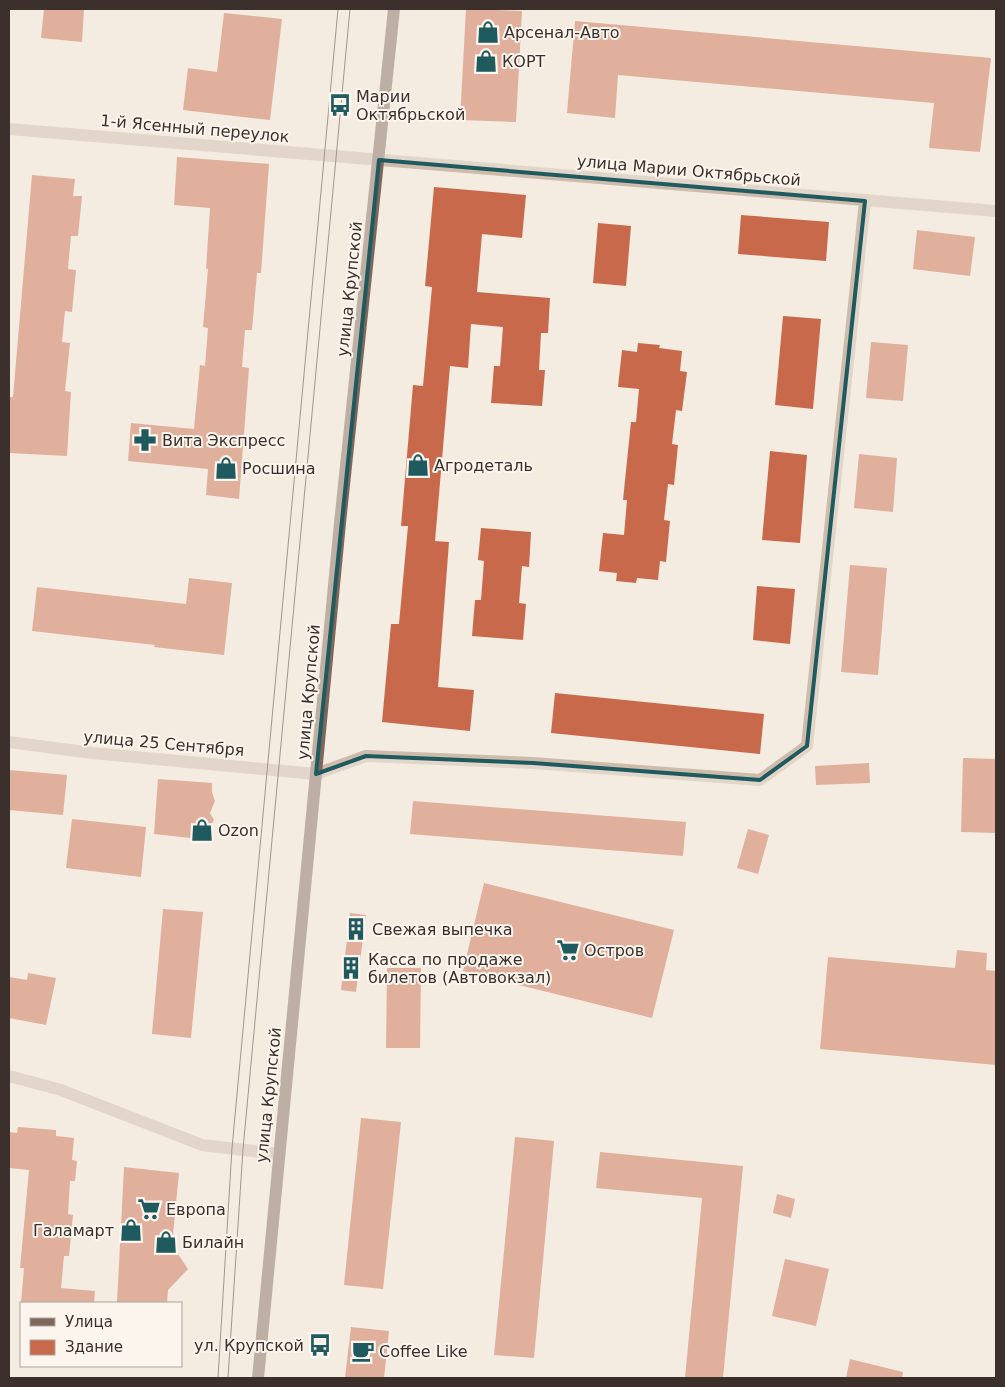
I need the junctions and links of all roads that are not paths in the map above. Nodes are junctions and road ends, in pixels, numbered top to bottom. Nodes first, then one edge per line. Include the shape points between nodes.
1 (394, 9) edge
2 (9, 129) edge
3 (379, 160) junction
4 (865, 200) junction
5 (996, 211) edge
6 (9, 742) edge
7 (316, 774) junction
8 (9, 1076) edge
9 (278, 1154) junction
10 (258, 1378) edge

1 - 3 main road, улица Крупской
2 - 3 street, 1-й Ясенный переулок
3 - 4 street, улица Марии Октябрьской
3 - 7 main road, улица Крупской
4 - 5 street, улица Марии Октябрьской
4 - 7 street via 807,746 760,780 533,763 366,756
6 - 7 street, улица 25 Сентября
7 - 9 main road, улица Крупской
8 - 9 street via 61,1090 202,1145
9 - 10 main road, улица Крупской

